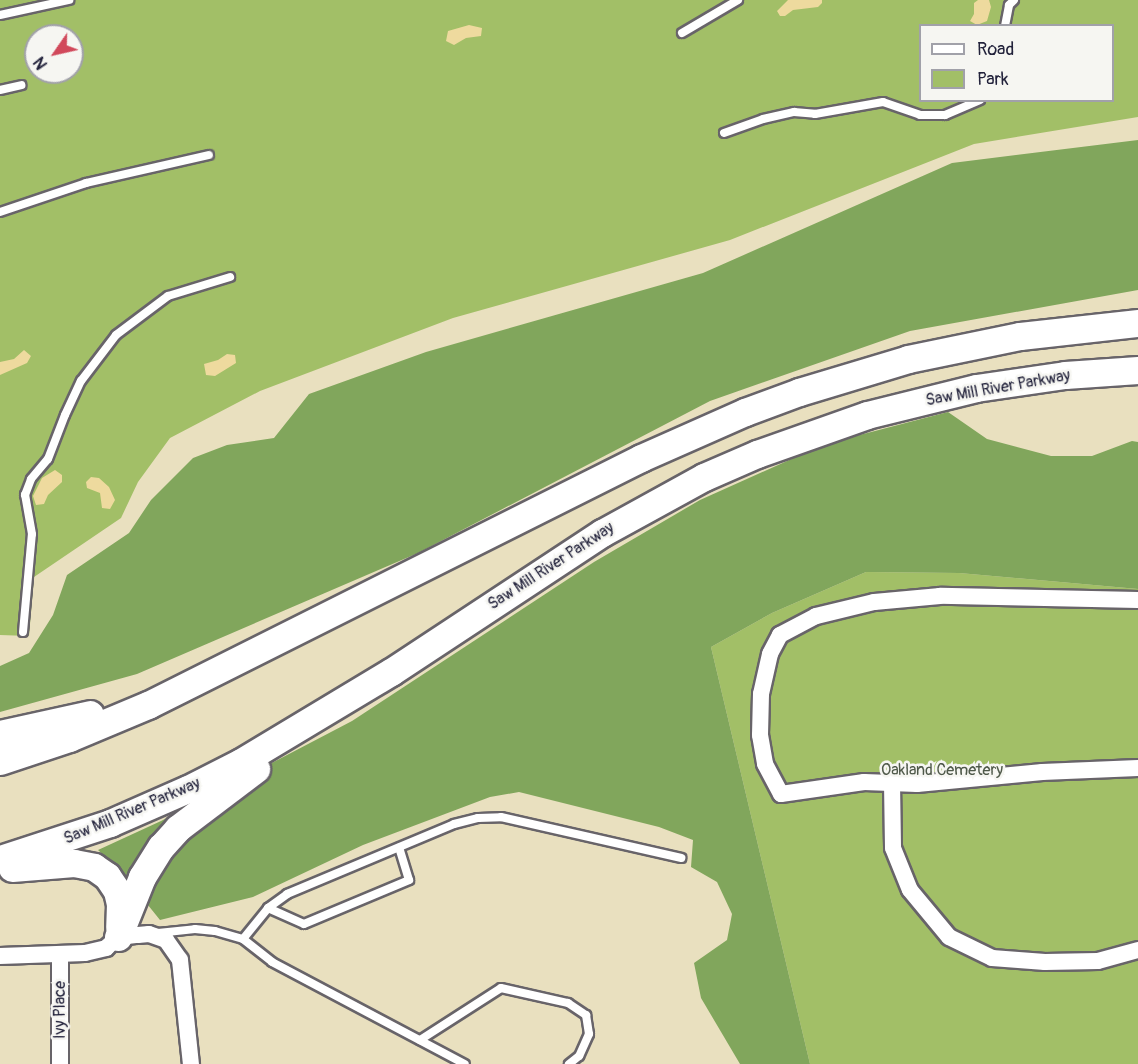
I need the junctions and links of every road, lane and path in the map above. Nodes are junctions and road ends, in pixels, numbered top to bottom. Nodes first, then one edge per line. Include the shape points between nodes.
1 (69, 0) edge
2 (738, 0) edge
3 (1014, 0) edge
4 (0, 15) edge
5 (1005, 24) edge
6 (682, 33) dead end
7 (21, 85) dead end
8 (0, 90) edge
9 (975, 102) edge
10 (724, 133) dead end
11 (209, 156) dead end
12 (0, 212) edge
13 (230, 277) dead end
14 (1138, 323) edge
15 (1138, 370) edge
16 (1138, 600) edge
17 (23, 632) dead end
18 (175, 692) junction
19 (343, 702) junction
20 (0, 734) edge
21 (0, 761) edge
22 (1138, 768) edge
23 (892, 783) junction
24 (399, 847) junction
25 (681, 858) dead end
26 (0, 859) edge
27 (0, 870) edge
28 (268, 908) junction
29 (149, 934) junction
30 (118, 937) junction
31 (243, 939) junction
32 (1138, 950) edge
33 (60, 955) junction
34 (0, 956) edge
35 (420, 1040) junction
36 (60, 1064) edge
37 (191, 1064) edge
38 (465, 1064) edge
39 (569, 1064) edge

1 - 4 lane
2 - 6 lane
3 - 5 lane via 1009,5
7 - 8 lane
9 - 10 lane via 945,115 920,115 883,102 816,114 794,112 763,118
11 - 12 lane via 86,183
13 - 17 lane via 168,296 116,335 81,381 48,459 31,479 25,495 32,534
14 - 18 highway via 1020,336 930,354 852,375 745,412 641,458
15 - 19 highway, Saw Mill River Parkway via 1065,375 976,388 867,415 757,453 602,532
16 - 23 street via 940,596 874,602 816,616 780,634 770,654 761,694 760,735 765,764 781,794 864,782
18 - 20 highway
18 - 21 highway via 87,731
19 - 26 highway, Saw Mill River Parkway via 189,789 91,830
19 - 30 highway via 169,837 142,877
22 - 23 street
23 - 32 street via 893,848 910,890 949,937 992,958 1044,962 1098,961
24 - 25 lane via 465,820 501,817
24 - 28 lane via 287,894
24 - 28 lane via 409,880 304,924
27 - 30 highway via 74,863 101,871 119,897
28 - 31 lane
29 - 30 street
29 - 31 lane via 195,929
29 - 37 street via 166,940 180,960
30 - 33 street via 100,950
31 - 35 lane via 272,962
33 - 34 street
33 - 36 street, Ivy Place
35 - 38 lane
35 - 39 lane via 501,988 568,1003 586,1015 589,1034 579,1056

